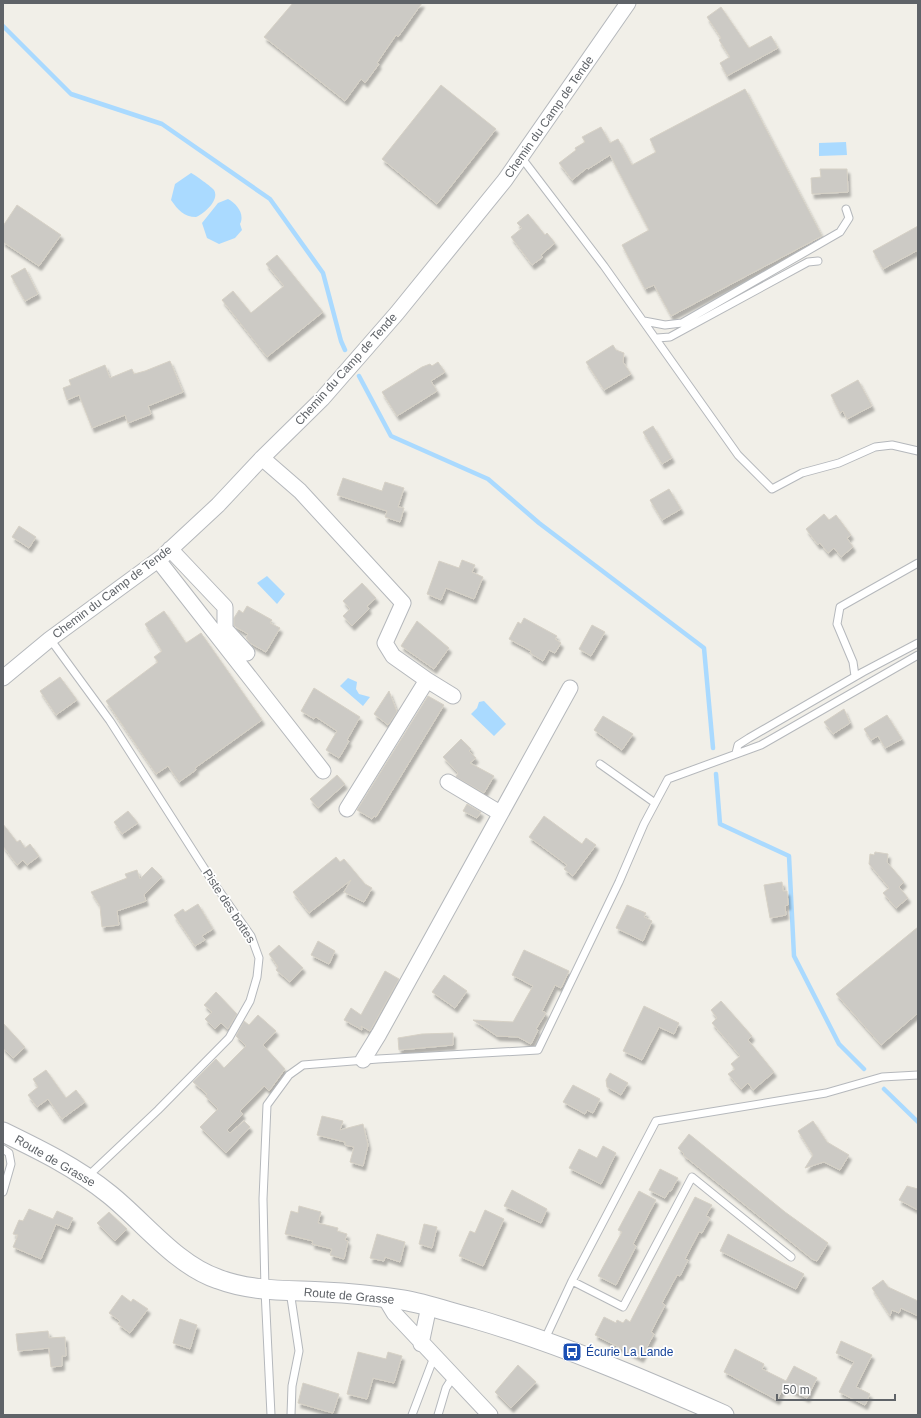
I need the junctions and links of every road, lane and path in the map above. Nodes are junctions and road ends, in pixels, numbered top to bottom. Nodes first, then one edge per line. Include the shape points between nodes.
1 (628, 3) edge
2 (521, 157) junction
3 (846, 209) dead end
4 (818, 261) dead end
5 (644, 321) junction
6 (657, 338) junction
7 (918, 452) edge
8 (262, 458) junction
9 (170, 549) junction
10 (158, 560) junction
11 (918, 563) edge
12 (50, 639) junction
13 (918, 643) edge
14 (247, 653) dead end
15 (918, 654) edge
16 (855, 676) junction
17 (3, 678) edge
18 (427, 680) junction
19 (570, 688) dead end
20 (453, 696) dead end
21 (736, 753) junction
22 (600, 764) dead end
23 (324, 771) dead end
24 (448, 782) dead end
25 (656, 803) junction
26 (347, 809) dead end
27 (500, 813) junction
28 (363, 1060) junction
29 (918, 1075) edge
30 (3, 1132) edge
31 (3, 1148) edge
32 (87, 1177) junction
33 (3, 1192) edge
34 (791, 1257) dead end
35 (572, 1281) junction
36 (265, 1290) junction
37 (290, 1291) junction
38 (385, 1298) junction
39 (428, 1306) junction
40 (544, 1341) junction
41 (421, 1344) junction
42 (434, 1357) junction
43 (453, 1376) junction
44 (271, 1415) edge
45 (291, 1415) edge
46 (412, 1415) edge
47 (438, 1415) edge
48 (490, 1415) edge
49 (724, 1415) edge

1 - 2 street, Chemin du Camp de Tende
2 - 5 lane
2 - 8 street, Chemin du Camp de Tende via 397,313 322,399
3 - 5 lane via 849,218 840,232 682,324 665,325
4 - 6 lane via 808,262 670,337
5 - 6 lane
6 - 7 lane via 738,455 772,489 802,473 839,462 875,447 892,444
8 - 9 street, Chemin du Camp de Tende via 218,505
8 - 18 street via 300,491 403,603 385,643 393,656
9 - 10 street, Chemin du Camp de Tende
9 - 14 street via 225,607 225,628
10 - 12 street, Chemin du Camp de Tende
10 - 23 street
11 - 16 lane via 840,607 837,624 853,662
12 - 17 street, Chemin du Camp de Tende
12 - 32 lane, Piste des bottes via 110,721 213,882 251,936 259,958 250,1001 229,1038
13 - 16 lane
15 - 21 lane via 761,744
16 - 21 lane via 738,745
18 - 20 street
18 - 26 street
19 - 27 street
21 - 25 lane via 668,780
22 - 25 lane
24 - 27 street
25 - 28 lane via 538,1050
27 - 28 street
28 - 36 lane via 304,1066 289,1075 268,1104 263,1200
29 - 35 lane via 882,1077 826,1093 656,1121
30 - 32 street, Route de Grasse
31 - 33 lane via 9,1153 11,1164
32 - 36 street, Route de Grasse via 166,1246 196,1268 215,1279 236,1286
34 - 35 lane via 692,1177 623,1308
35 - 40 lane
36 - 37 street, Route de Grasse
36 - 44 lane
37 - 38 street, Route de Grasse
37 - 45 lane via 299,1351 292,1386
38 - 39 street, Route de Grasse
38 - 41 street via 394,1313
39 - 40 street, Route de Grasse
39 - 41 street
40 - 49 street, Route de Grasse
41 - 42 street
42 - 43 street
42 - 46 lane
43 - 47 lane via 446,1388
43 - 48 street

